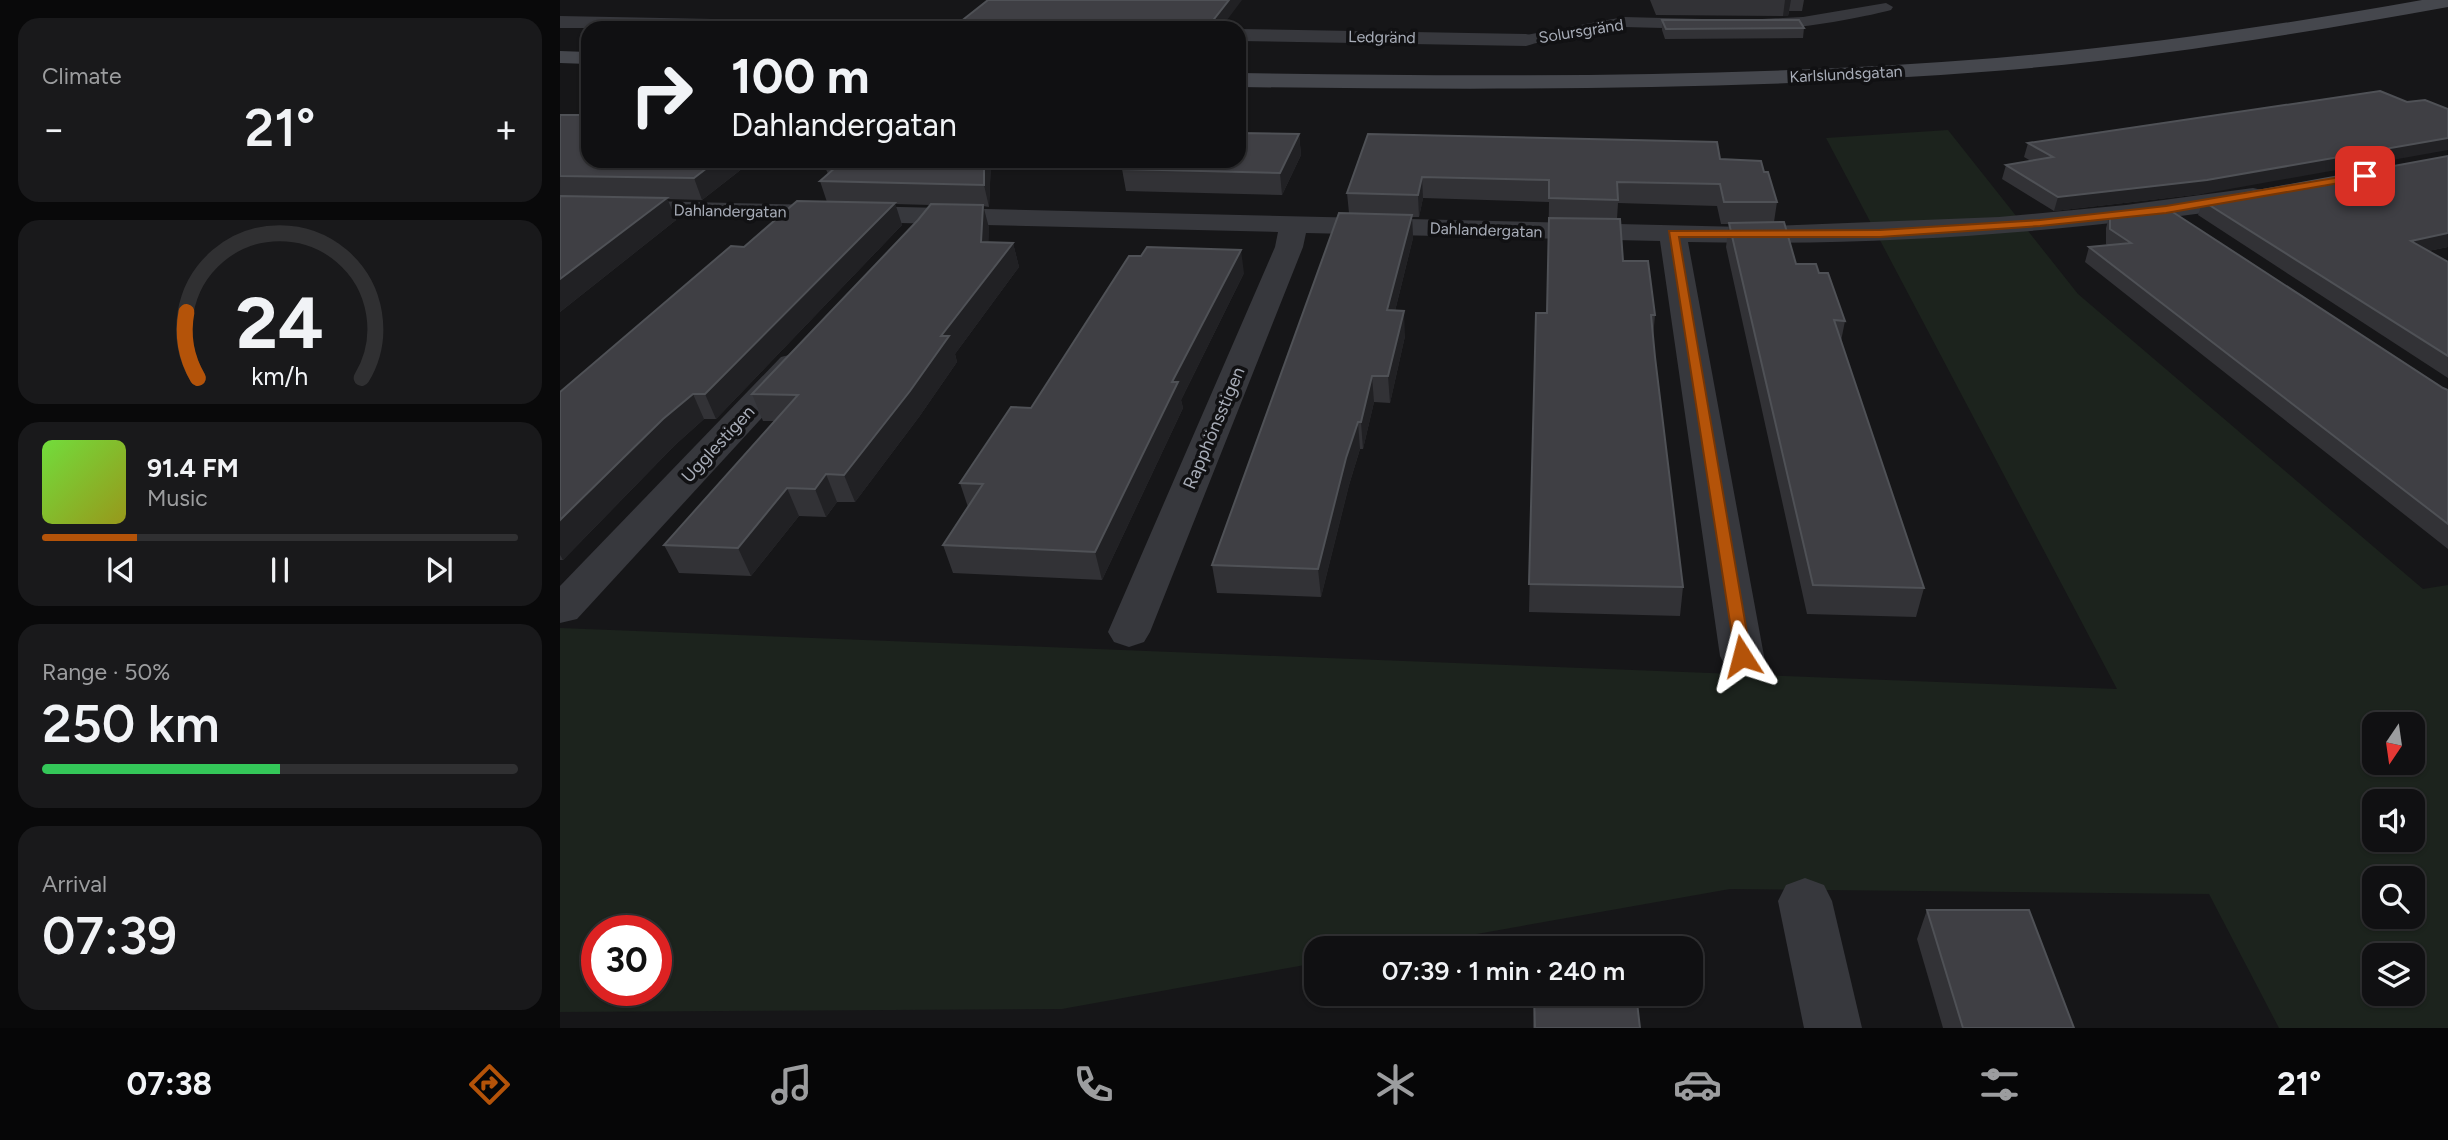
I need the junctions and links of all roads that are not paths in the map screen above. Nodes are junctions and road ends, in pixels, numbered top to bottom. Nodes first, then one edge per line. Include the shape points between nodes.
1 (2441, 2) edge
2 (820, 7) dead end
3 (1886, 7) dead end
4 (798, 21) edge
5 (560, 22) edge
6 (581, 22) edge
7 (1712, 24) edge
8 (1750, 24) edge
9 (1246, 35) edge
10 (1525, 40) joint
11 (560, 57) edge
12 (581, 58) edge
13 (560, 69) edge
14 (581, 70) edge
15 (1246, 80) edge
16 (2273, 193) edge
17 (564, 210) edge
18 (2166, 210) junction
19 (928, 216) junction
20 (1294, 224) junction
21 (1673, 234) junction
22 (2204, 234) edge
23 (904, 246) edge
24 (818, 337) edge
25 (562, 609) dead end
26 (1129, 632) dead end
27 (1742, 656) dead end
28 (1805, 901) dead end
29 (1833, 1028) edge

1 - 15 main road, Karlslundsgatan via 2136,51 1865,73 1624,83
2 - 4 street
3 - 8 lane via 1803,22
5 - 6 street
7 - 10 lane, Solursgränd via 1624,22
9 - 10 street, Ledgränd
11 - 12 main road
13 - 14 main road
16 - 18 street, Dahlandergatan
17 - 19 street, Dahlandergatan
18 - 21 street, Dahlandergatan via 1880,233
18 - 22 street
19 - 20 street, Dahlandergatan
19 - 23 street
20 - 21 street, Dahlandergatan
20 - 26 street, Rapphönsstigen via 1289,247
21 - 27 street
24 - 25 street, Ugglestigen
28 - 29 street

